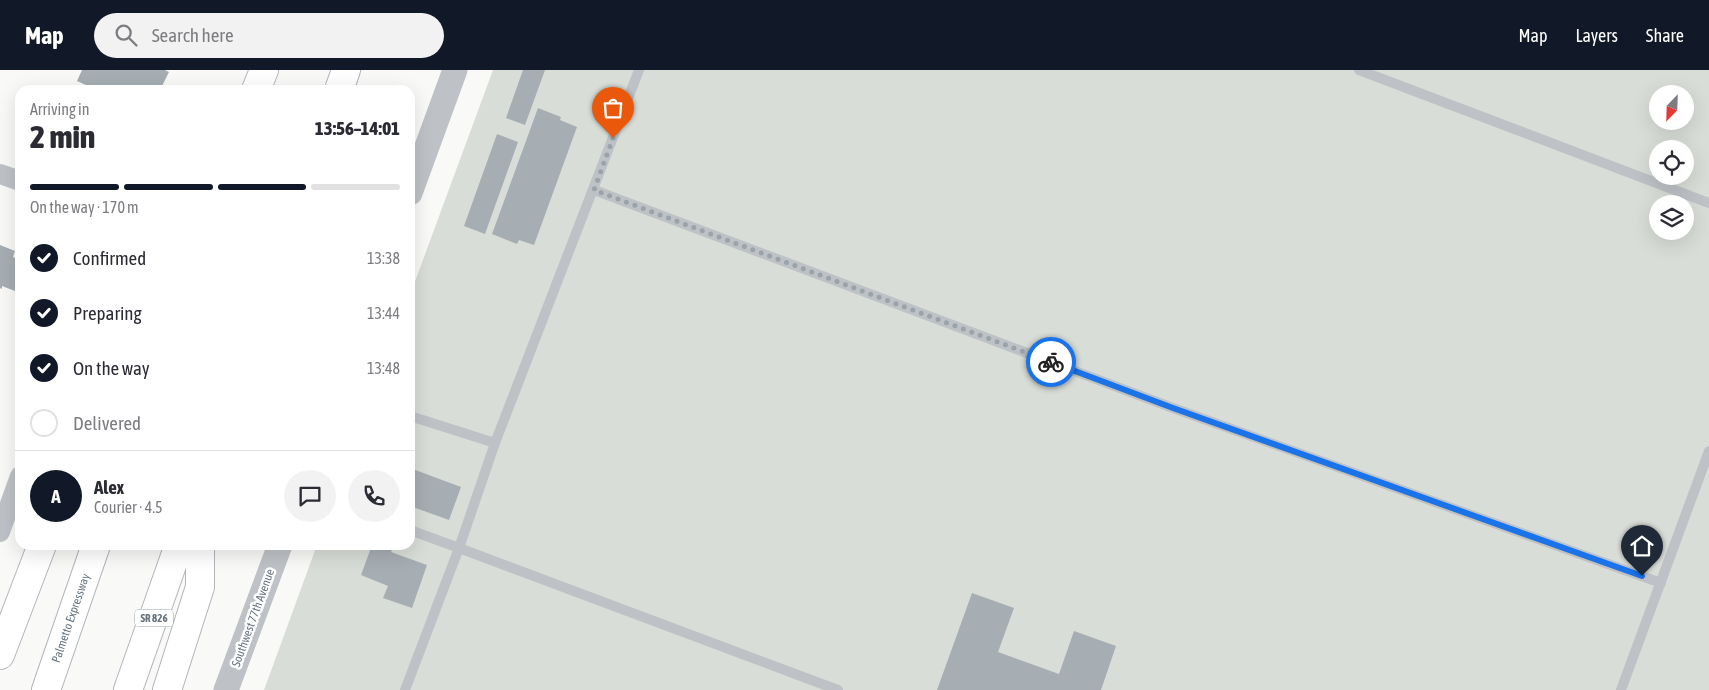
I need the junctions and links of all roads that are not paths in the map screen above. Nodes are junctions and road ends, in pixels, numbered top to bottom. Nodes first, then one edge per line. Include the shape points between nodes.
1 (264, 70) edge
2 (346, 70) edge
3 (456, 70) edge
4 (639, 70) edge
5 (1358, 70) edge
6 (258, 85) edge
7 (341, 85) edge
8 (0, 174) edge
9 (15, 179) edge
10 (415, 180) edge
11 (594, 190) junction
12 (1709, 203) edge
13 (415, 418) edge
14 (495, 443) junction
15 (1709, 452) edge
16 (15, 490) edge
17 (0, 532) edge
18 (415, 532) edge
19 (459, 548) junction
20 (40, 550) edge
21 (94, 550) edge
22 (177, 550) edge
23 (200, 550) edge
24 (278, 550) edge
25 (1661, 583) junction
26 (0, 655) edge
27 (46, 690) edge
28 (128, 690) edge
29 (168, 690) edge
30 (226, 690) edge
31 (406, 690) edge
32 (838, 690) edge
33 (1621, 690) edge

1 - 6 highway
2 - 7 highway
3 - 10 street
4 - 11 lane
5 - 12 lane
8 - 9 street
11 - 14 lane
11 - 25 lane via 1173,408
13 - 14 lane
14 - 19 lane
15 - 25 lane
16 - 17 street
18 - 19 lane
19 - 31 lane
19 - 32 lane
20 - 26 highway
21 - 27 highway, Palmetto Expressway
22 - 28 highway, SR 826
23 - 29 highway via 200,586
24 - 30 street, Southwest 77th Avenue
25 - 33 lane

